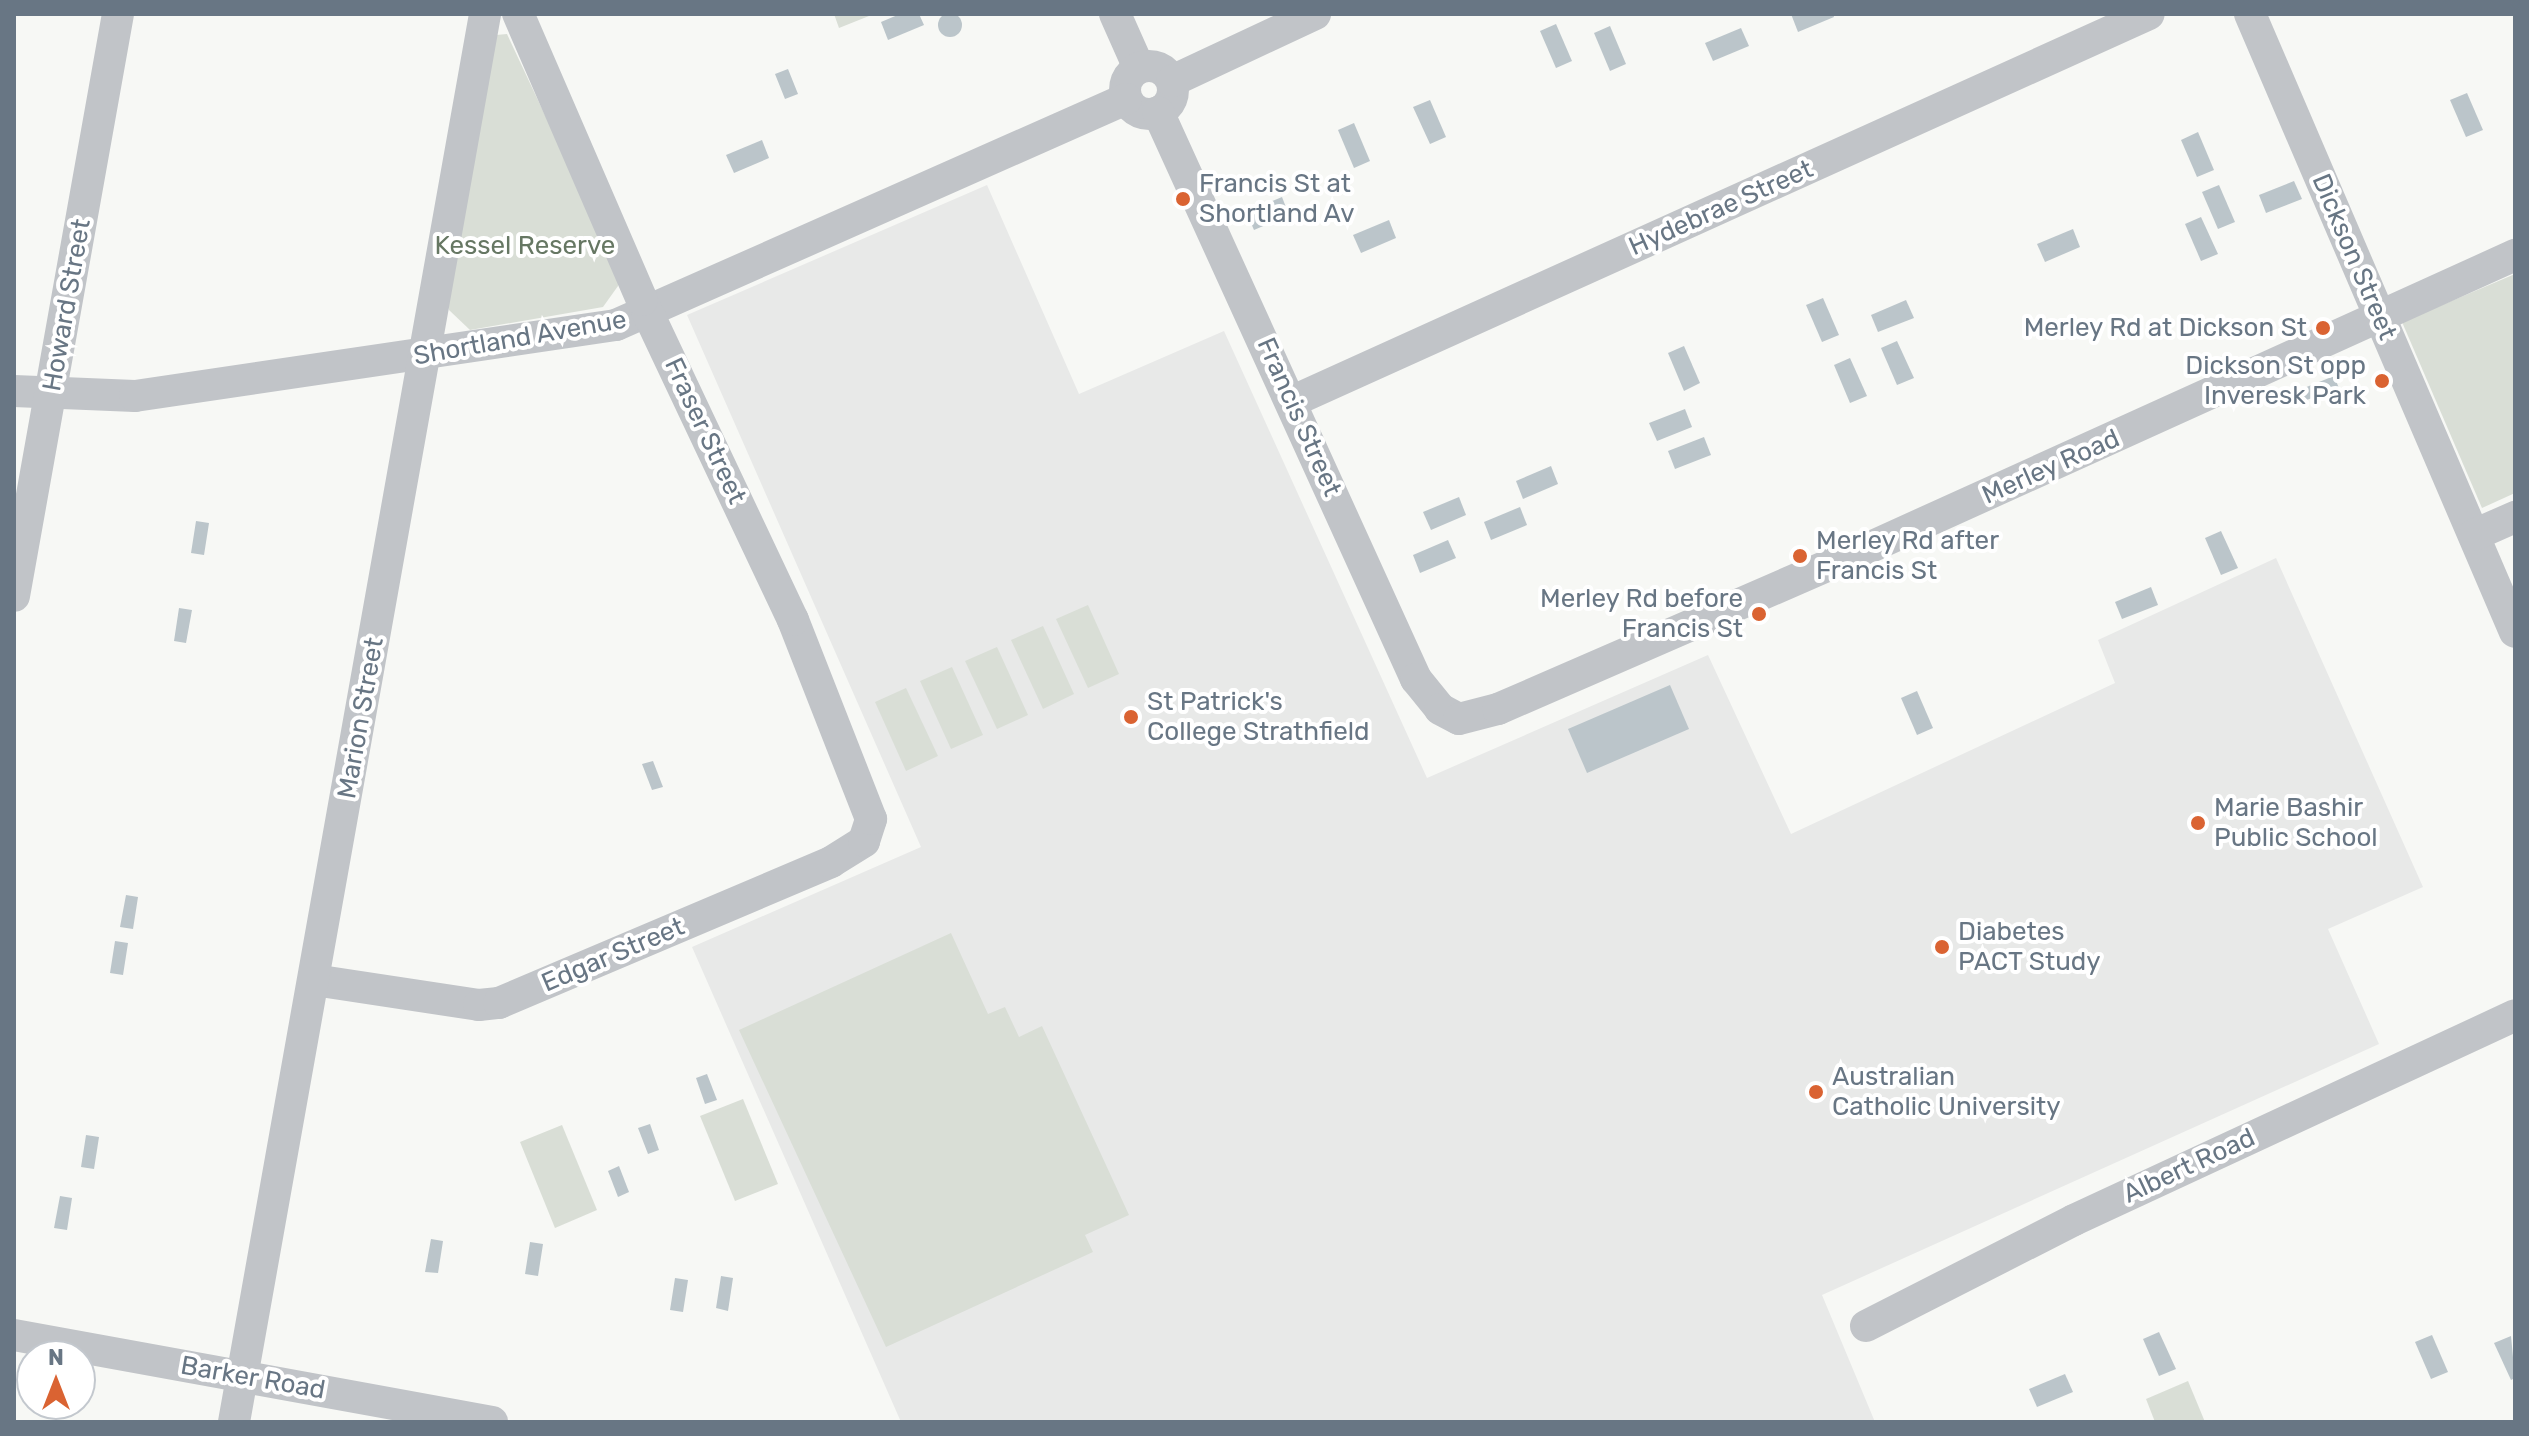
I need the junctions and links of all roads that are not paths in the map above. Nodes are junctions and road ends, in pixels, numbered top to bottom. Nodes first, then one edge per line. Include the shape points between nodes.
1 (118, 14) edge
2 (485, 14) edge
3 (518, 14) edge
4 (1115, 14) edge
5 (1315, 14) edge
6 (2149, 14) edge
7 (2250, 14) edge
8 (1139, 68) junction
9 (1172, 81) junction
10 (1126, 99) junction
11 (1158, 112) junction
12 (2515, 255) edge
13 (649, 314) junction
14 (2380, 318) junction
15 (424, 356) junction
16 (14, 391) edge
17 (51, 396) junction
18 (1293, 401) junction
19 (2515, 517) edge
20 (2474, 535) junction
21 (14, 596) edge
22 (2515, 632) edge
23 (1449, 715) joint
24 (869, 807) joint
25 (314, 980) junction
26 (2515, 1015) edge
27 (1866, 1326) dead end
28 (14, 1335) edge
29 (243, 1377) junction
30 (234, 1422) edge
31 (492, 1422) edge

1 - 17 street, Howard Street
2 - 15 street, Marion Street
3 - 13 street, Fraser Street
4 - 8 street
5 - 9 street
6 - 18 street, Hydebrae Street
7 - 14 street, Dickson Street
8 - 9 street via 1162,69
8 - 10 street via 1128,78
9 - 11 street via 1169,103
10 - 11 street via 1136,110
10 - 13 street, Shortland Avenue
11 - 18 street, Francis Street
12 - 14 street, Merley Road
13 - 15 street, Shortland Avenue via 591,332
13 - 24 street, Fraser Street via 793,620
14 - 20 street, Dickson Street
14 - 23 street, Merley Road via 1498,709 1470,719
15 - 17 street, Shortland Avenue via 135,396
15 - 25 street, Marion Street
16 - 17 street, Shortland Avenue
17 - 21 street, Howard Street
18 - 23 street, Francis Street via 1416,679
19 - 20 street
20 - 22 street, Dickson Street
24 - 25 street, Edgar Street via 864,841 831,862 499,1003 479,1005
25 - 29 street, Marion Street
26 - 27 street, Albert Road via 2087,1214
28 - 29 street, Barker Road
29 - 30 street, Marion Street
29 - 31 street, Barker Road

